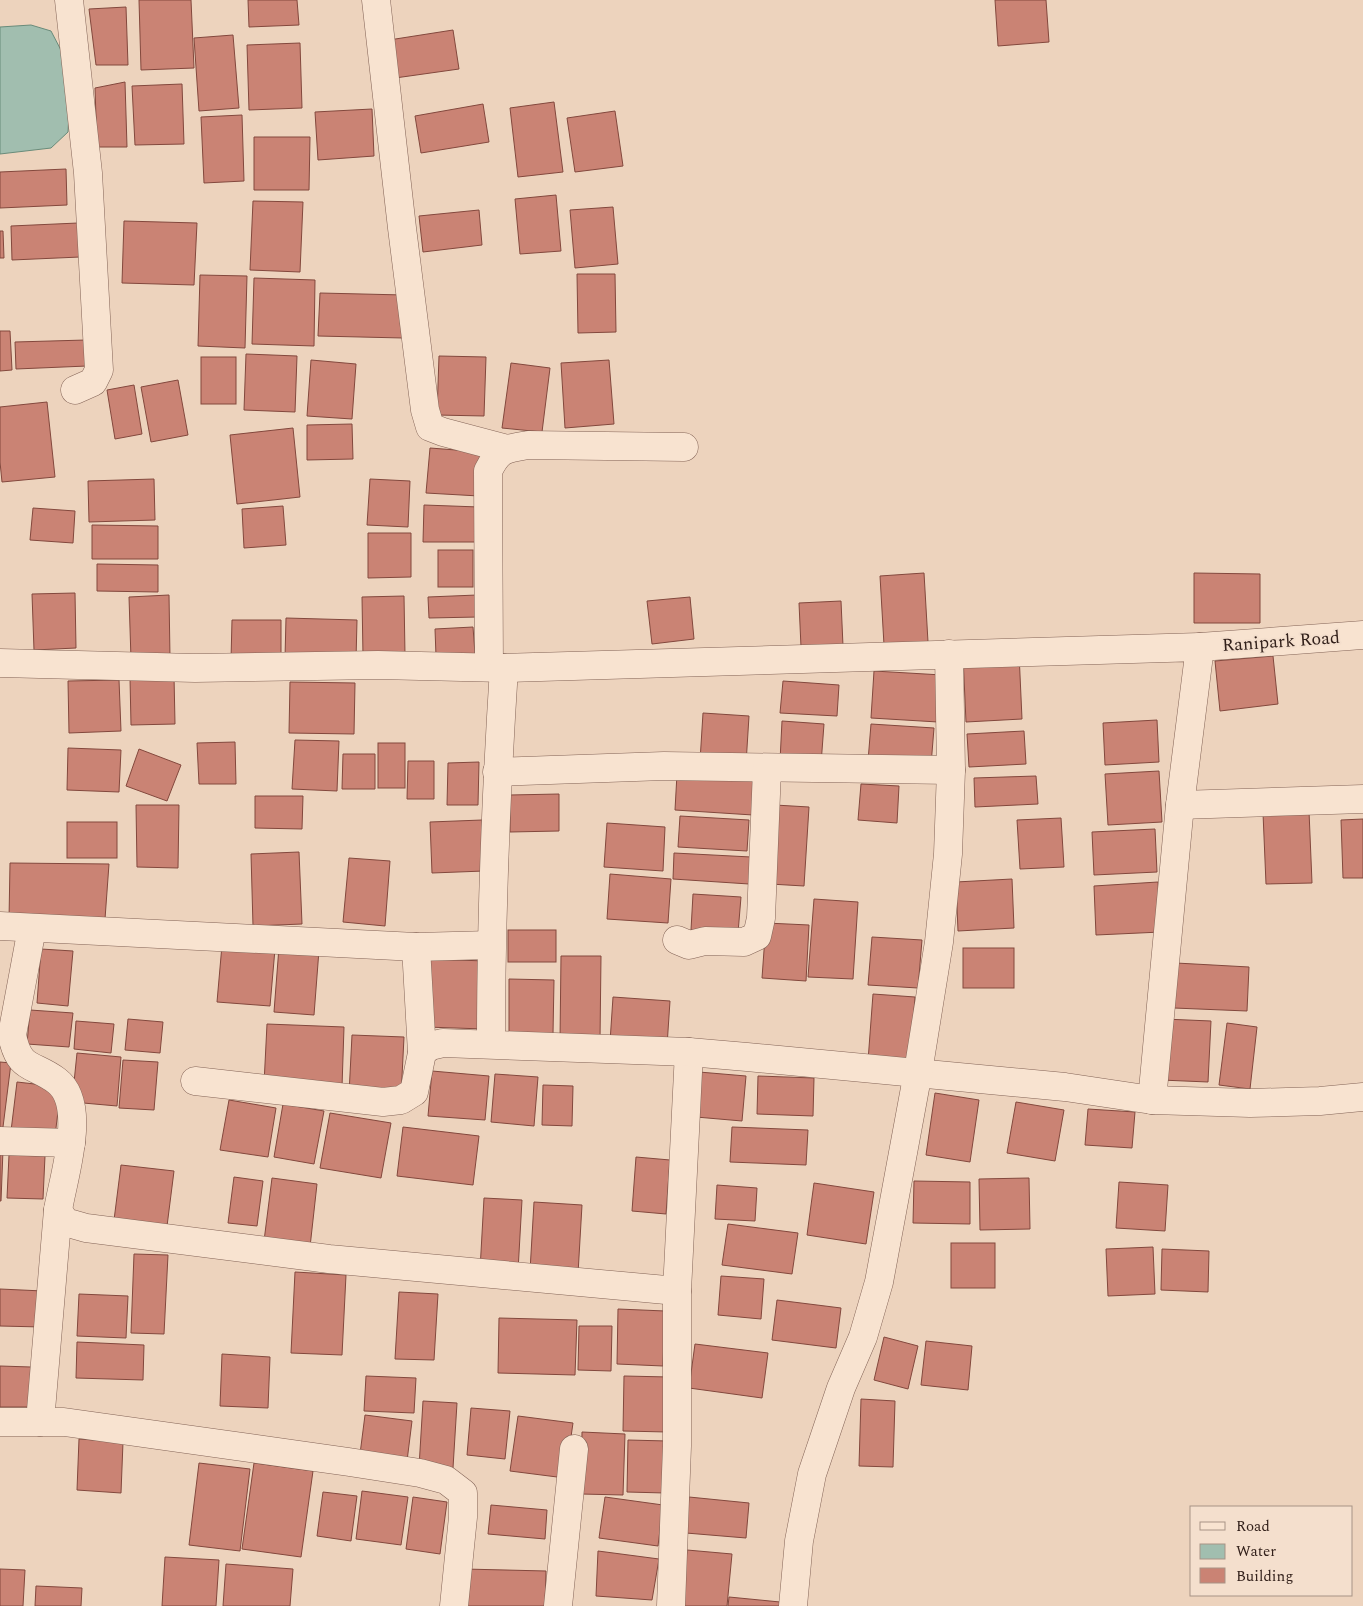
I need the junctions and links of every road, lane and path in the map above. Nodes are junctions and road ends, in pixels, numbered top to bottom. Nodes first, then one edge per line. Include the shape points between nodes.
1 (69, 0) edge
2 (376, 0) edge
3 (75, 390) dead end
4 (684, 447) dead end
5 (507, 448) junction
6 (1363, 635) edge
7 (1200, 648) junction
8 (949, 654) junction
9 (0, 663) edge
10 (496, 667) junction
11 (767, 769) junction
12 (951, 770) junction
13 (497, 772) junction
14 (1363, 799) edge
15 (1180, 805) junction
16 (0, 926) edge
17 (32, 928) junction
18 (677, 940) dead end
19 (491, 945) junction
20 (416, 947) junction
21 (491, 1044) junction
22 (689, 1052) junction
23 (422, 1053) junction
24 (918, 1072) junction
25 (195, 1081) dead end
26 (1363, 1097) edge
27 (1152, 1100) junction
28 (0, 1141) edge
29 (71, 1143) junction
30 (58, 1210) junction
31 (677, 1291) junction
32 (0, 1422) edge
33 (40, 1422) junction
34 (574, 1449) dead end
35 (454, 1606) edge
36 (558, 1606) edge
37 (671, 1606) edge
38 (793, 1606) edge

1 - 3 street via 88,173 99,370 93,382
2 - 5 street via 425,410 430,427
4 - 5 street via 528,445
5 - 10 street via 495,458 488,472
6 - 7 street, Ranipark Road
7 - 8 street, Ranipark Road
7 - 15 street
8 - 10 street, Ranipark Road
8 - 12 street
9 - 10 street, Ranipark Road via 195,668
10 - 13 street
11 - 12 street
11 - 13 street via 664,766
11 - 18 street via 761,918 757,936 744,942 704,941 689,945
12 - 24 street via 948,854 939,942
13 - 19 street
14 - 15 street
15 - 27 street
16 - 17 street
17 - 20 street
17 - 29 street via 12,1035 15,1052 26,1064 58,1082 67,1094 73,1113
19 - 20 street
19 - 21 street
20 - 23 street
21 - 22 street
21 - 23 street via 443,1043 430,1046
22 - 24 street
22 - 31 street
23 - 25 street via 414,1092 402,1100 383,1102
24 - 27 street via 1065,1087
24 - 38 street via 879,1282 863,1337 812,1474 799,1541
26 - 27 street via 1260,1102
28 - 29 street
29 - 30 street
30 - 31 street via 65,1222 86,1228 329,1259
30 - 33 street
31 - 37 street via 677,1446
32 - 33 street
33 - 35 street via 64,1422 349,1462 446,1480 463,1493
34 - 36 street

